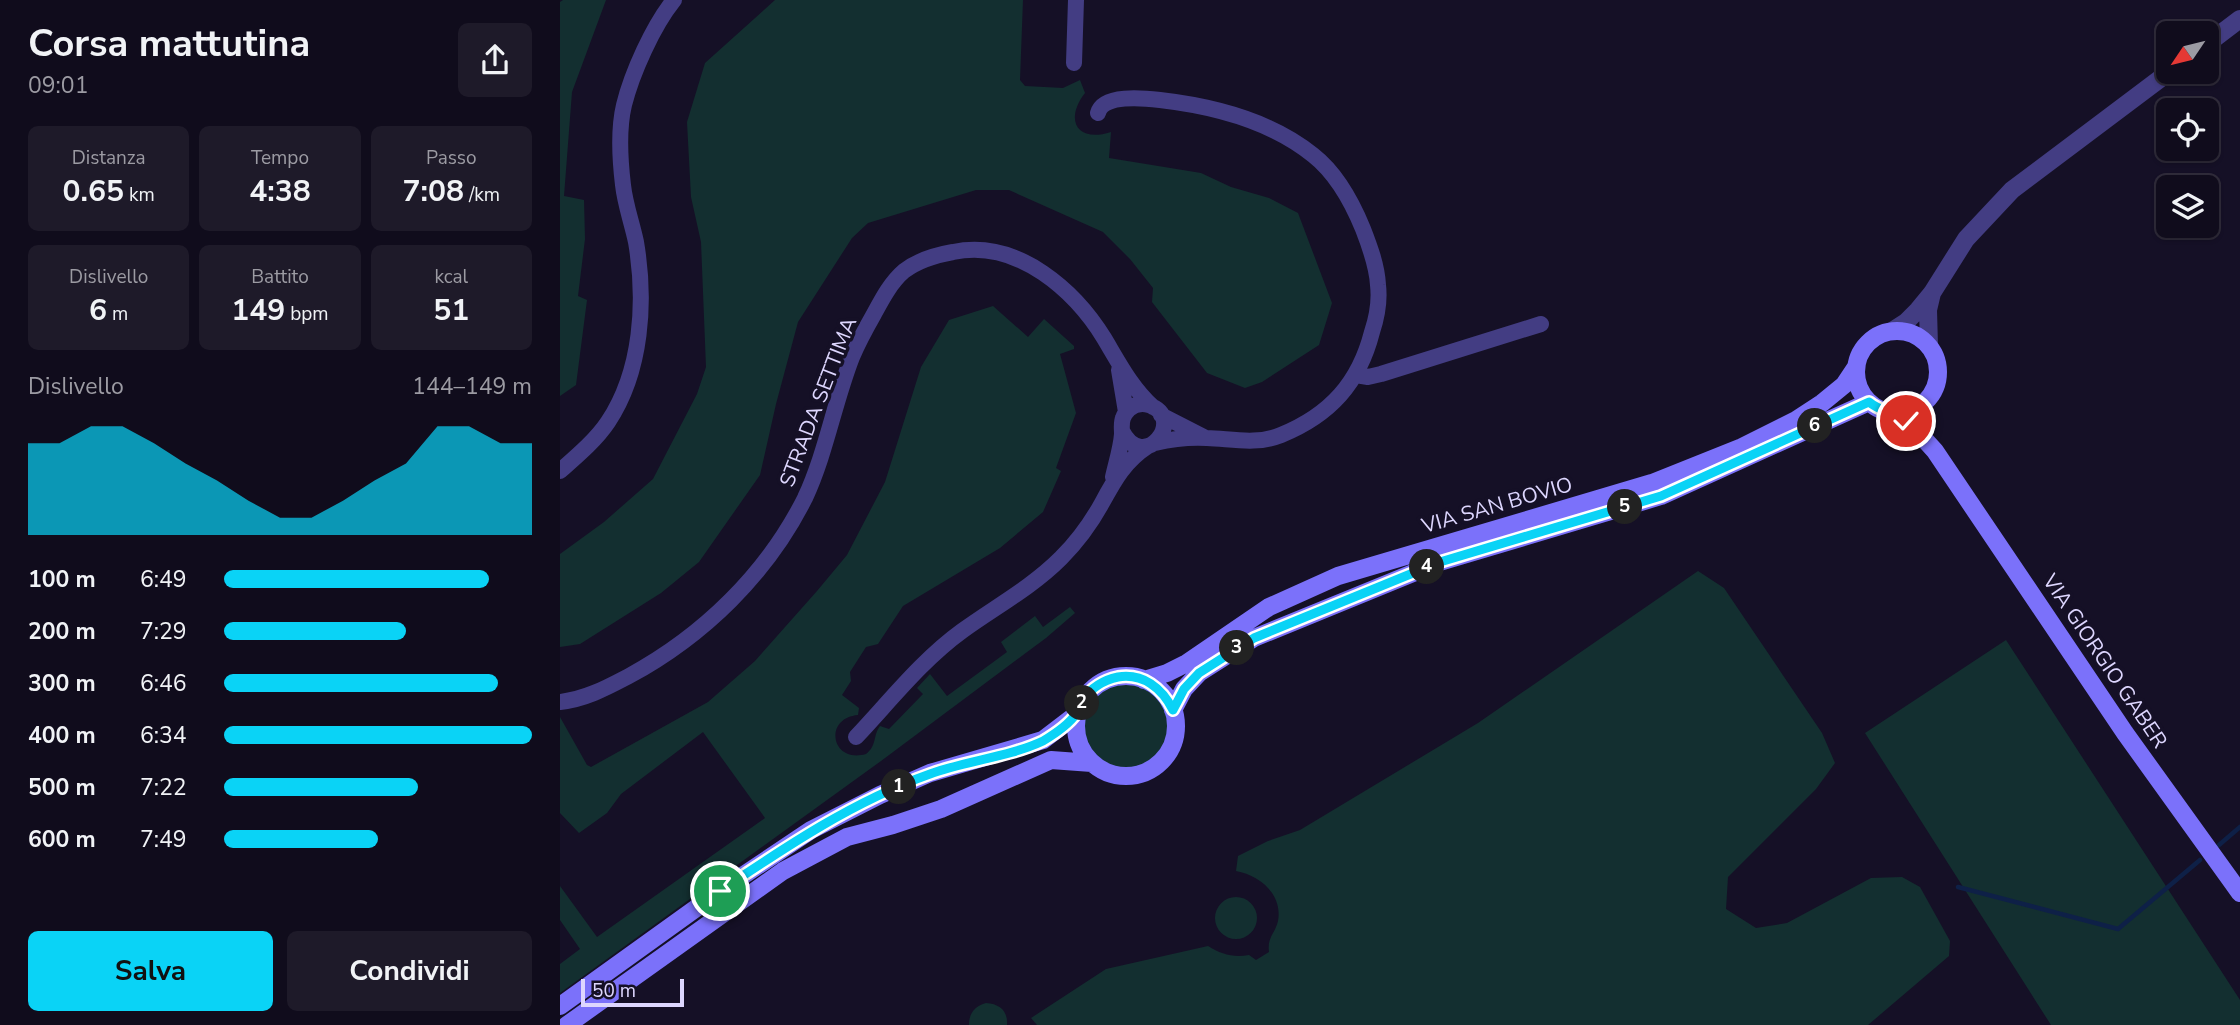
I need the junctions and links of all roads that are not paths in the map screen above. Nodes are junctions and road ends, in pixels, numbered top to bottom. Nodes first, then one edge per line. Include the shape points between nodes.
1 (674, 0) edge
2 (1076, 0) edge
3 (2240, 19) edge
4 (2219, 35) edge
5 (1074, 63) dead end
6 (2156, 82) edge
7 (1098, 113) dead end
8 (1932, 293) junction
9 (1541, 324) dead end
10 (1892, 331) junction
11 (1929, 346) junction
12 (1118, 364) junction
13 (1856, 367) junction
14 (1356, 375) junction
15 (1869, 402) junction
16 (1925, 403) junction
17 (1157, 411) junction
18 (1126, 412) junction
19 (1896, 414) junction
20 (1122, 431) junction
21 (1207, 438) junction
22 (1152, 444) junction
23 (1935, 451) junction
24 (560, 471) edge
25 (1112, 482) junction
26 (1144, 680) junction
27 (560, 702) edge
28 (1173, 710) junction
29 (1077, 714) junction
30 (856, 737) dead end
31 (1092, 763) junction
32 (2240, 893) edge
33 (560, 1006) edge
34 (567, 1025) edge

1 - 24 street via 642,56 624,106 623,187 636,242 640,286 634,366 607,424
2 - 5 street
3 - 4 street
6 - 8 street via 2012,190 1966,239
7 - 14 street, STRADA SETTIMA via 1105,101 1143,98 1217,110 1284,137 1313,155 1334,176 1357,214 1378,284 1376,317
8 - 10 street via 1906,323
8 - 11 street
9 - 14 street via 1381,374
10 - 11 main road via 1917,336
10 - 13 main road, VIA SAN BOVIO via 1868,343
11 - 16 main road via 1938,373 1934,392
12 - 17 street, STRADA SETTIMA
12 - 18 street, STRADA SETTIMA
12 - 27 street, STRADA SETTIMA via 1087,312 1058,284 1022,261 977,248 942,254 912,266 893,282 865,331 805,496 786,532 748,582 718,614 668,653 595,694
13 - 15 main road via 1857,383
13 - 26 main road, VIA SAN BOVIO via 1844,385 1822,403 1742,447 1652,483 1338,576 1269,607 1187,663
14 - 21 street, STRADA SETTIMA via 1340,396 1281,435 1242,442
15 - 19 main road
15 - 28 main road, VIA SAN BOVIO via 1661,496 1440,562 1254,638 1199,673
16 - 19 main road
16 - 23 main road, VIA GIORGIO GABER
17 - 18 street via 1147,404
17 - 21 street, STRADA SETTIMA
17 - 22 street via 1164,427
18 - 20 street, STRADA SETTIMA
19 - 23 main road, VIA GIORGIO GABER
20 - 22 street via 1135,445
20 - 25 street, STRADA SETTIMA
21 - 22 street, STRADA SETTIMA
22 - 25 street, STRADA SETTIMA via 1135,454
23 - 32 main road, VIA GIORGIO GABER via 2125,733
25 - 30 street, STRADA SETTIMA via 1086,528 1061,558 1030,587 962,630
26 - 28 main road via 1164,695
26 - 29 main road, VIA SAN BOVIO via 1120,677 1103,682 1086,696
28 - 31 main road via 1174,739 1156,766 1138,775 1120,776
29 - 31 main road via 1077,737
29 - 33 main road, VIA SAN BOVIO via 1043,740 930,774 811,830
31 - 34 main road via 1051,760 941,809 848,837 783,871

